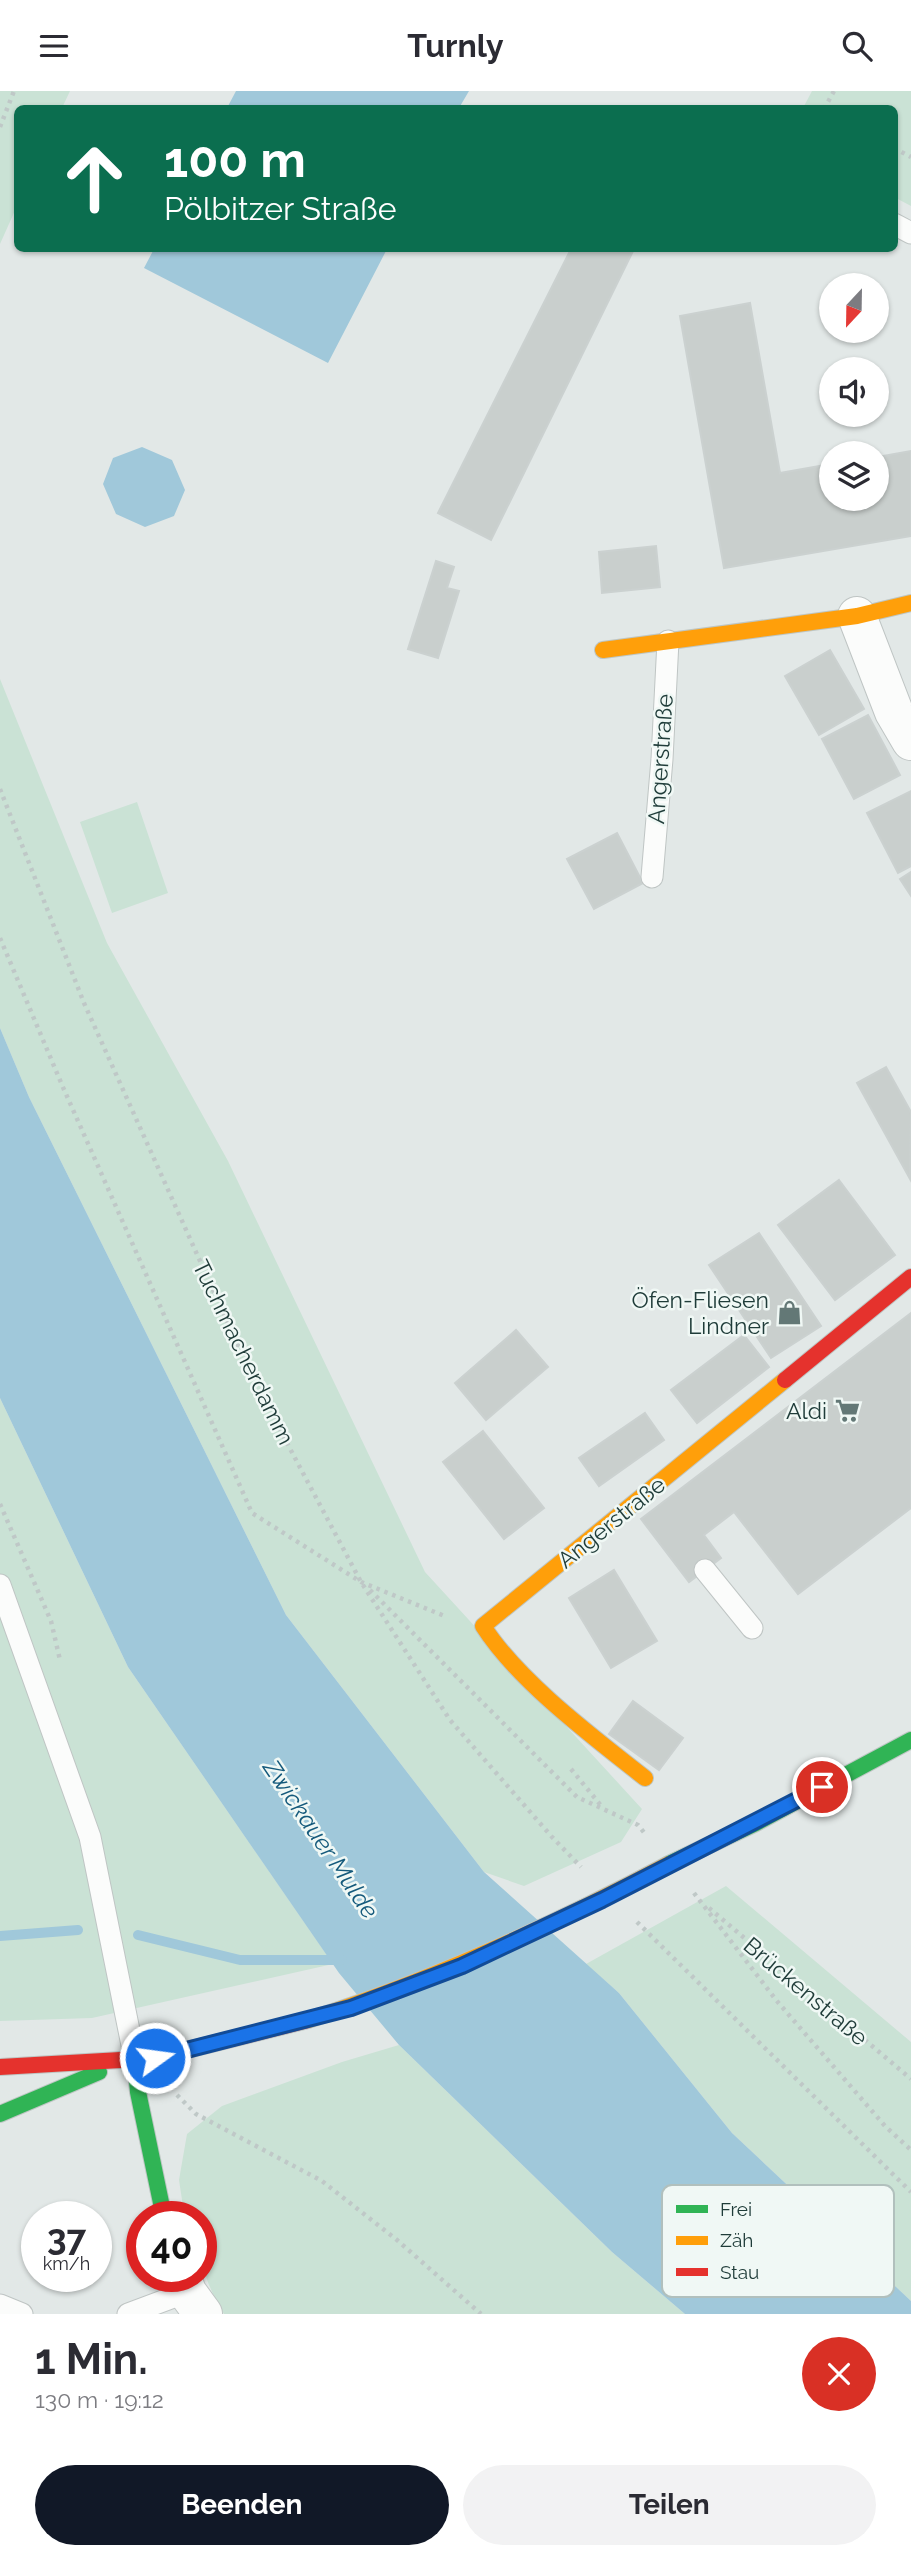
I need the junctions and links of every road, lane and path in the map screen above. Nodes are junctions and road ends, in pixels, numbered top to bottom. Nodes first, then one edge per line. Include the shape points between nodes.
1 (14, 91) edge
2 (0, 127) edge
3 (911, 603) edge
4 (857, 615) junction
5 (668, 641) junction
6 (603, 650) dead end
7 (911, 741) edge
8 (0, 789) edge
9 (652, 877) dead end
10 (0, 938) edge
11 (911, 1277) edge
12 (705, 1570) dead end
13 (362, 1582) junction
14 (0, 1585) edge
15 (483, 1626) junction
16 (752, 1628) dead end
17 (911, 1740) edge
18 (645, 1778) dead end
19 (638, 1825) dead end
20 (669, 1864) junction
21 (587, 1872) dead end
22 (702, 1902) junction
23 (636, 1920) dead end
24 (131, 2060) junction
25 (0, 2067) edge
26 (911, 2079) edge
27 (169, 2088) dead end
28 (0, 2114) edge
29 (911, 2150) edge
30 (911, 2192) edge
31 (161, 2201) edge
32 (191, 2294) edge
33 (0, 2305) edge
34 (22, 2314) edge
35 (128, 2314) edge
36 (481, 2314) edge

1 - 2 path
3 - 4 street
4 - 5 street
4 - 7 street via 894,712
5 - 6 street
5 - 9 lane, Angerstraße
8 - 13 path, Tuchmacherdamm via 83,1003 248,1368
10 - 13 path via 252,1513
11 - 15 street, Angerstraße
12 - 16 lane
13 - 15 path via 461,1624
13 - 19 path via 577,1797
13 - 21 path, Tuchmacherdamm via 450,1720
14 - 24 lane via 90,1837
15 - 18 street via 527,1677
17 - 20 street
20 - 22 path
20 - 24 street, bridge via 462,1966 351,2008 155,2058
22 - 26 path, Brückenstraße
22 - 29 path via 776,2000
23 - 30 path
24 - 25 street
24 - 28 street
24 - 31 street
27 - 36 path via 196,2114 322,2181
32 - 35 lane
33 - 34 lane

